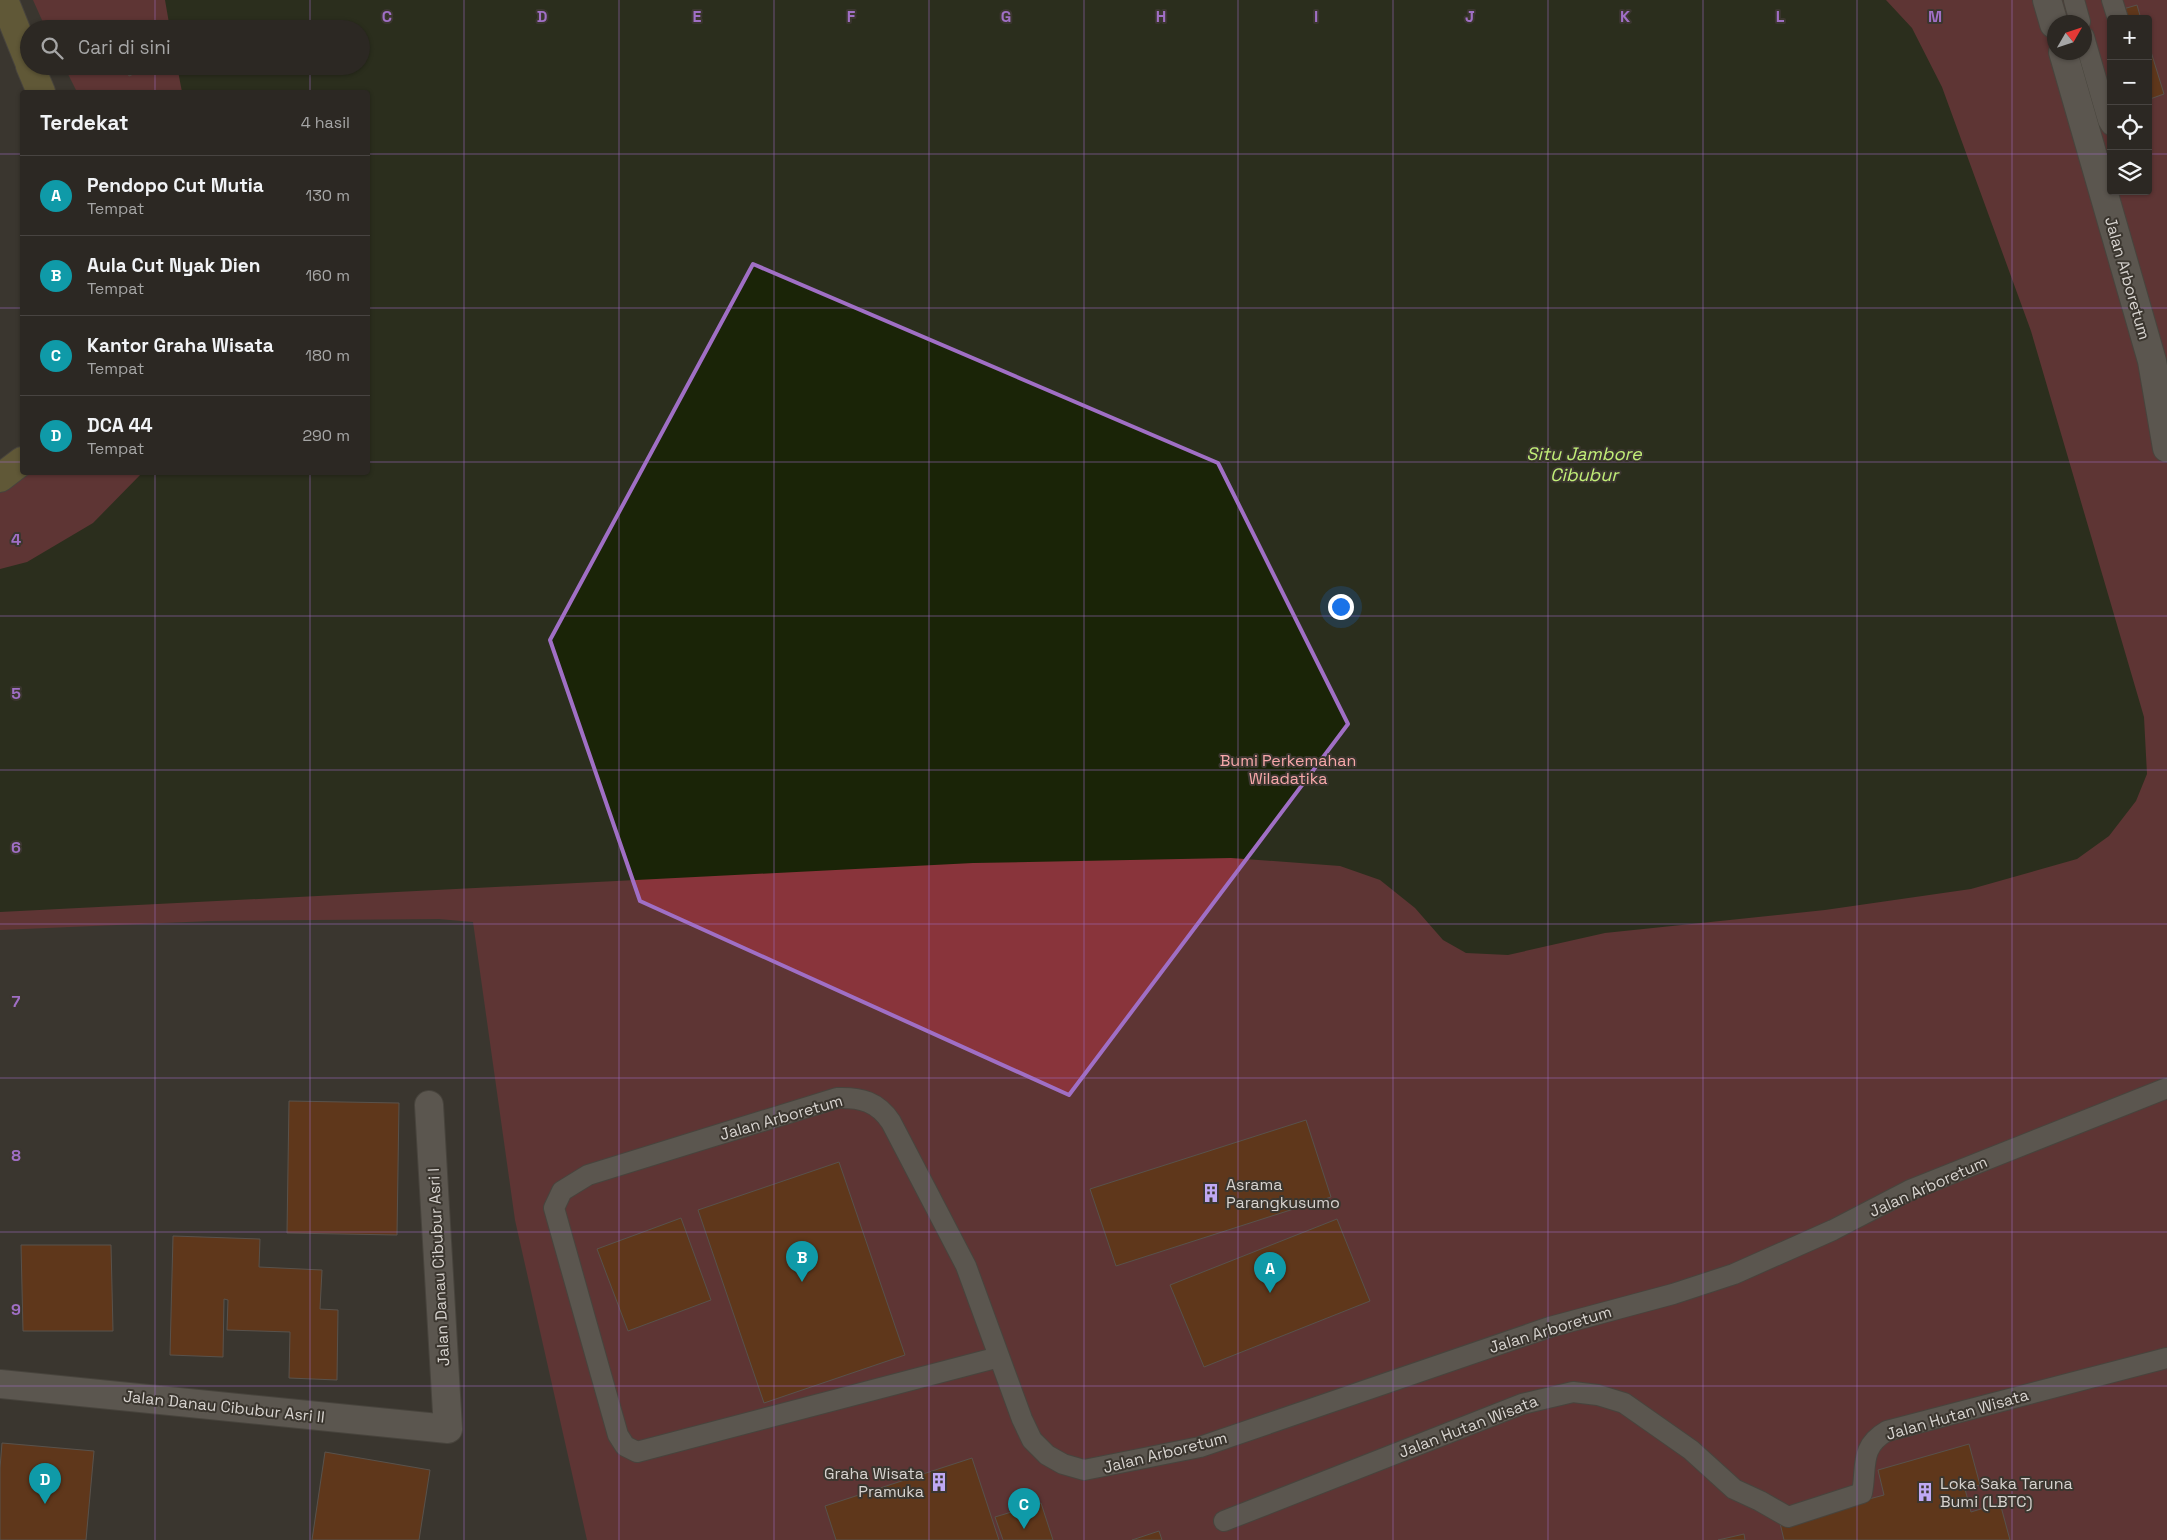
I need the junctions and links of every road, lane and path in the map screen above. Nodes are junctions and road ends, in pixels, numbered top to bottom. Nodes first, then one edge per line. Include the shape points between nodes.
1 (4, 0) edge
2 (2047, 0) edge
3 (2074, 0) edge
4 (2112, 0) edge
5 (2051, 15) edge
6 (2078, 15) edge
7 (2117, 15) edge
8 (20, 40) edge
9 (2065, 60) edge
10 (2090, 60) edge
11 (34, 75) edge
12 (40, 90) edge
13 (2107, 117) edge
14 (2167, 448) edge
15 (20, 463) edge
16 (0, 478) edge
17 (2167, 1088) edge
18 (429, 1105) dead end
19 (1000, 1357) junction
20 (2167, 1358) edge
21 (0, 1384) edge
22 (448, 1429) joint
23 (1224, 1522) dead end

1 - 8 highway
2 - 5 street
3 - 6 lane
4 - 7 lane
9 - 14 street, Jalan Arboretum via 2152,361
10 - 13 lane
11 - 12 highway
15 - 16 highway
17 - 19 lane, Jalan Arboretum via 1910,1190 1833,1230 1734,1274 1550,1327 1190,1449 1084,1470 1063,1464 1047,1455 1032,1440
18 - 22 street, Jalan Danau Cibubur Asri I
19 - 19 lane, Jalan Arboretum via 966,1266 891,1122 884,1111 867,1100 837,1098 588,1175 562,1190 554,1208 618,1435 625,1446 637,1452
20 - 23 lane, Jalan Hutan Wisata via 1887,1431 1878,1436 1864,1458 1862,1493 1788,1517 1734,1489 1691,1450 1624,1403 1573,1392 1522,1404
21 - 22 street, Jalan Danau Cibubur Asri II

